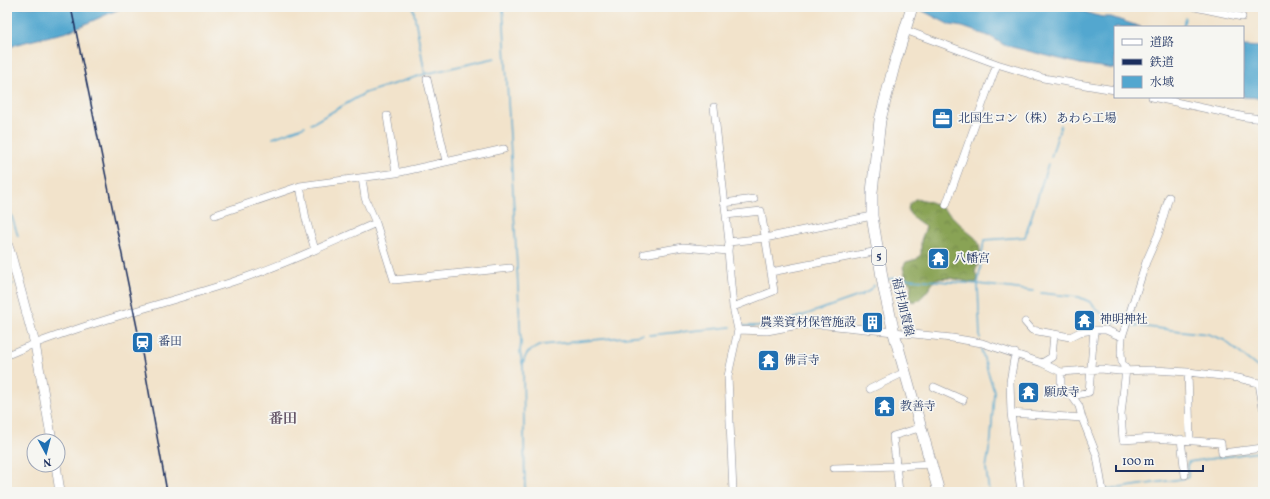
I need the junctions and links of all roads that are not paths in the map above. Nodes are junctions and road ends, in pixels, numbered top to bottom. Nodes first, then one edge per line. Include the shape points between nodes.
1 (1195, 7) edge
2 (910, 12) edge
3 (1242, 17) dead end
4 (905, 30) junction
5 (997, 64) junction
6 (427, 79) dead end
7 (1114, 90) edge
8 (1157, 98) edge
9 (714, 107) dead end
10 (387, 116) dead end
11 (1263, 119) edge
12 (504, 149) dead end
13 (446, 161) junction
14 (396, 173) junction
15 (362, 178) junction
16 (300, 186) junction
17 (1169, 196) dead end
18 (754, 199) dead end
19 (724, 203) junction
20 (946, 205) dead end
21 (216, 215) dead end
22 (726, 215) junction
23 (872, 216) junction
24 (376, 224) junction
25 (765, 238) junction
26 (729, 242) junction
27 (7, 243) edge
28 (315, 250) junction
29 (728, 251) junction
30 (878, 251) junction
31 (644, 254) dead end
32 (510, 268) dead end
33 (771, 272) junction
34 (733, 306) junction
35 (1025, 322) dead end
36 (738, 330) junction
37 (1094, 330) junction
38 (894, 332) junction
39 (1054, 334) junction
40 (1122, 337) junction
41 (35, 344) junction
42 (1015, 353) junction
43 (7, 355) edge
44 (1042, 363) junction
45 (1126, 369) junction
46 (1090, 370) junction
47 (905, 372) junction
48 (1061, 372) junction
49 (1188, 372) junction
50 (934, 387) dead end
51 (870, 389) dead end
52 (1072, 396) junction
53 (963, 400) dead end
54 (1263, 407) edge
55 (1011, 413) junction
56 (1082, 418) junction
57 (920, 426) junction
58 (51, 433) edge
59 (1181, 440) junction
60 (1190, 440) junction
61 (1263, 448) edge
62 (931, 464) junction
63 (897, 466) junction
64 (834, 468) dead end
65 (57, 473) edge
66 (1185, 475) dead end
67 (60, 492) edge
68 (733, 492) edge
69 (899, 492) edge
70 (939, 492) edge
71 (1021, 492) edge
72 (1103, 492) edge

1 - 3 street
2 - 4 main road, 福井加賀線 / 5
4 - 5 street
4 - 23 main road, 福井加賀線 / 5 via 880,120
5 - 7 street via 1043,78
5 - 20 street
6 - 13 street
8 - 11 street
9 - 19 street
10 - 14 street
12 - 13 street
13 - 14 street
14 - 15 street
15 - 16 street
15 - 24 street via 365,198
16 - 21 street
16 - 28 street
17 - 40 street
18 - 19 street
19 - 22 street
22 - 25 street via 761,211
22 - 26 street
23 - 25 street
23 - 30 main road, 福井加賀線 / 5
24 - 28 street
24 - 32 street via 394,280
25 - 26 street
25 - 33 street
26 - 29 street
27 - 41 street
28 - 41 street via 274,268
29 - 31 street via 683,247
29 - 34 street
30 - 33 street
30 - 38 main road, 福井加賀線 / 5
33 - 34 street via 774,291
34 - 36 street
35 - 39 street via 1032,330
36 - 38 street via 767,331 799,325 820,325
36 - 68 street via 728,376
37 - 39 street via 1070,337
37 - 40 street via 1106,330
37 - 46 street
38 - 42 street via 972,341
38 - 47 main road, 福井加賀線 / 5
39 - 44 street via 1052,357
40 - 45 street via 1122,363
41 - 43 street
41 - 58 street
42 - 44 street
42 - 55 street via 1010,382
44 - 48 street
45 - 46 street
45 - 49 street
45 - 59 street via 1121,414 1123,440
46 - 48 street
46 - 52 street via 1089,392
47 - 51 street
47 - 57 main road, 福井加賀線 / 5
48 - 52 street via 1061,392
49 - 54 street via 1259,383
49 - 60 street
50 - 53 street
52 - 56 street via 1079,406
55 - 56 street
55 - 71 street
56 - 72 street via 1097,456
57 - 62 main road, 福井加賀線 / 5
57 - 63 street via 893,436
59 - 60 street
59 - 66 street
60 - 61 street via 1221,443 1222,454
62 - 63 street
62 - 70 main road, 福井加賀線 / 5
63 - 64 street
63 - 69 street
65 - 67 street

